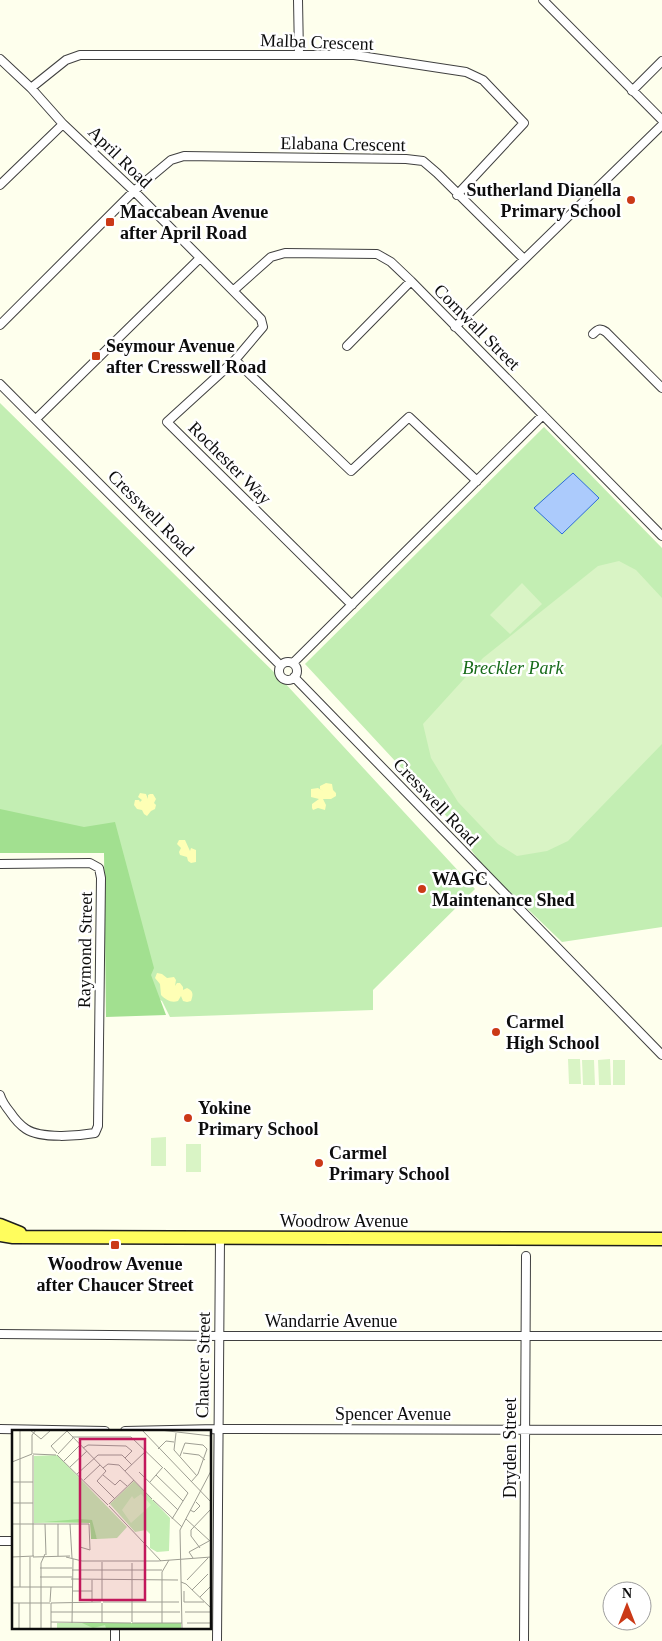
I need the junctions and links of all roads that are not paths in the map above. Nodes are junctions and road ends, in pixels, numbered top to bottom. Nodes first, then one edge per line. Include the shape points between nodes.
1 (298, 0) edge
2 (543, 0) edge
3 (299, 54) junction
4 (0, 59) edge
5 (662, 61) edge
6 (31, 88) junction
7 (632, 91) junction
8 (662, 120) edge
9 (63, 124) junction
10 (662, 125) edge
11 (0, 185) edge
12 (134, 191) junction
13 (458, 195) junction
14 (200, 258) junction
15 (524, 259) junction
16 (411, 281) junction
17 (234, 290) junction
18 (262, 320) joint
19 (0, 325) edge
20 (456, 327) junction
21 (593, 334) dead end
22 (347, 346) dead end
23 (235, 360) junction
24 (0, 384) edge
25 (662, 388) edge
26 (544, 415) junction
27 (36, 419) junction
28 (477, 481) junction
29 (662, 536) edge
30 (352, 605) junction
31 (293, 663) junction
32 (280, 665) junction
33 (294, 677) junction
34 (0, 864) edge
35 (662, 1055) edge
36 (0, 1095) edge
37 (0, 1225) edge
38 (0, 1235) edge
39 (26, 1236) junction
40 (220, 1239) junction
41 (662, 1239) edge
42 (526, 1256) dead end
43 (0, 1334) edge
44 (219, 1336) junction
45 (526, 1336) junction
46 (662, 1336) edge
47 (0, 1429) edge
48 (217, 1429) junction
49 (52, 1430) edge
50 (171, 1430) edge
51 (525, 1430) junction
52 (662, 1430) edge
53 (115, 1628) edge
54 (115, 1641) edge
55 (217, 1641) edge
56 (524, 1641) edge

1 - 3 street
2 - 7 street
3 - 6 street, Malba Crescent via 80,55 66,60
3 - 13 street, Malba Crescent via 354,55 466,72 484,80 524,123
4 - 6 street, April Road
5 - 7 street
6 - 9 street, April Road
7 - 8 street
9 - 11 street
9 - 12 street, April Road
10 - 15 street
12 - 13 street, Elabana Crescent via 171,160 184,156 351,158 423,161
12 - 14 street, April Road
12 - 19 street, Elabana Crescent
13 - 15 street, Elabana Crescent
14 - 17 street, April Road
14 - 27 street
15 - 20 street
16 - 17 street, Cornwall Street via 377,254 285,253 271,257
16 - 20 street, Cornwall Street
16 - 22 street
17 - 18 street, April Road
18 - 23 street, Rochester Way via 263,327
20 - 26 street, Cornwall Street
21 - 25 street via 601,329 606,332
23 - 28 street via 351,471 409,418
23 - 30 street, Rochester Way via 167,422
24 - 27 street, Cresswell Road
26 - 28 street
26 - 29 street, Cornwall Street
27 - 32 street, Cresswell Road
28 - 30 street
30 - 31 street
31 - 32 street
31 - 33 street
32 - 33 street, Cresswell Road via 282,677
33 - 35 street, Cresswell Road
34 - 36 street, Raymond Street via 90,863 99,868 98,1126 95,1133 80,1136 53,1136 27,1130 12,1115
37 - 39 main road, Woodrow Avenue
38 - 39 main road, Woodrow Avenue
39 - 40 main road, Woodrow Avenue
40 - 41 main road, Woodrow Avenue
40 - 44 street, Chaucer Street
42 - 45 street, Dryden Street
43 - 44 street, Wandarrie Avenue
44 - 45 street, Wandarrie Avenue
44 - 48 street, Chaucer Street
45 - 46 street, Wandarrie Avenue
45 - 51 street, Dryden Street
47 - 49 street
48 - 50 street, Spencer Avenue
48 - 51 street, Spencer Avenue
48 - 55 street, Chaucer Street
51 - 52 street, Spencer Avenue
51 - 56 street, Dryden Street
53 - 54 street

